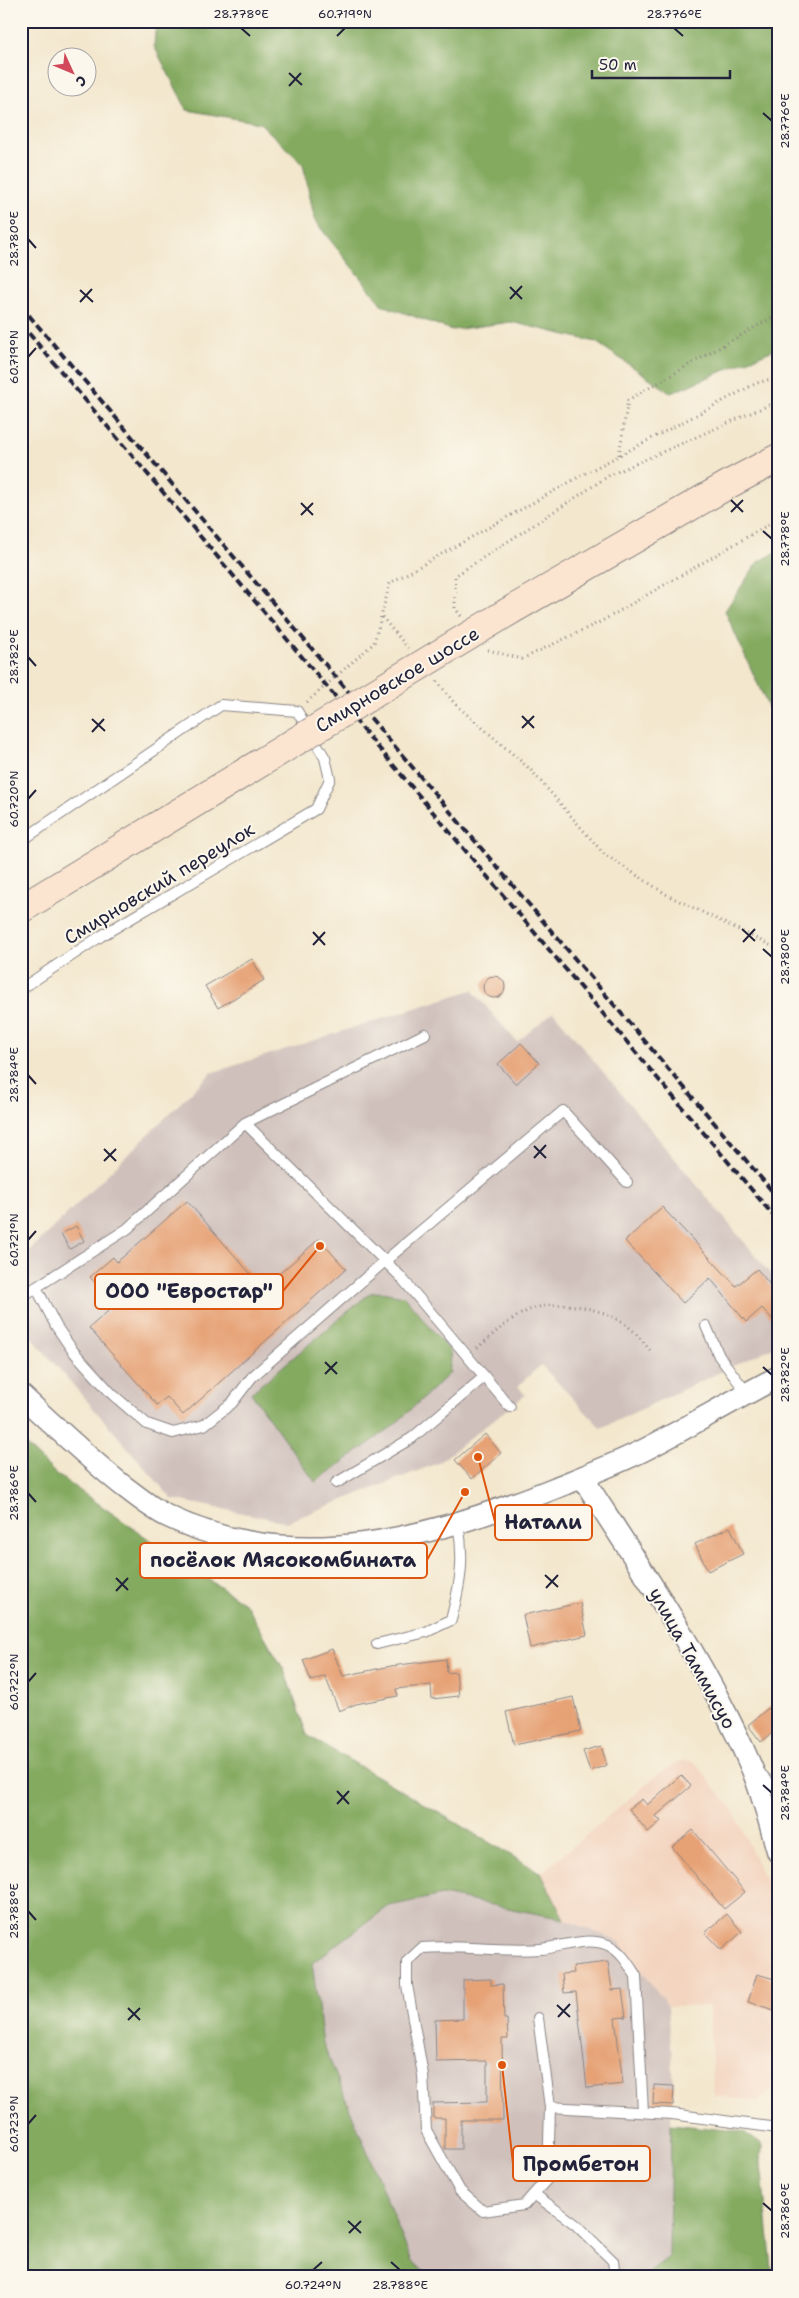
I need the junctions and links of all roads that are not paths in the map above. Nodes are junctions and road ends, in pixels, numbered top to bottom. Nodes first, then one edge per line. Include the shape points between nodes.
1 (778, 458) edge
2 (21, 842) edge
3 (21, 909) edge
4 (21, 989) edge
5 (425, 1034) dead end
6 (245, 1123) junction
7 (627, 1182) dead end
8 (385, 1261) junction
9 (36, 1287) junction
10 (21, 1297) edge
11 (706, 1326) dead end
12 (484, 1377) junction
13 (778, 1377) edge
14 (747, 1393) junction
15 (21, 1395) edge
16 (510, 1407) dead end
17 (582, 1477) junction
18 (336, 1483) dead end
19 (458, 1524) junction
20 (377, 1644) dead end
21 (750, 1762) junction
22 (778, 1792) edge
23 (778, 1852) edge
24 (538, 2018) dead end
25 (550, 2107) junction
26 (643, 2112) junction
27 (778, 2128) edge
28 (534, 2194) junction
29 (615, 2277) edge

1 - 3 main road, Смирновское шоссе, bridge via 508,612
2 - 4 lane, Смирновский переулок via 222,706 296,711 325,758 330,779 316,809 101,936
5 - 6 lane
6 - 8 lane
6 - 9 lane via 128,1229
7 - 8 lane via 563,1111
8 - 9 lane via 252,1377 232,1403 204,1425 173,1433 147,1424 112,1394 64,1338
8 - 12 lane
9 - 10 lane
11 - 14 lane via 719,1356
12 - 16 lane
12 - 18 lane via 412,1438
13 - 14 street
14 - 17 street via 643,1450
15 - 19 street via 96,1464 141,1500 204,1531 242,1542 334,1546 407,1538
17 - 19 street
17 - 21 street, улица Таммисуо via 670,1614
19 - 20 lane via 463,1549 461,1579 451,1620 426,1632
21 - 22 lane
21 - 23 street, улица Таммисуо
24 - 25 lane
25 - 26 lane
25 - 28 lane via 548,2178
26 - 27 lane
26 - 28 lane via 636,1976 624,1958 608,1946 586,1942 540,1949 422,1948 408,1962 407,1986 423,2075 426,2130 460,2191 483,2211 524,2205
28 - 29 lane via 575,2224 613,2261

